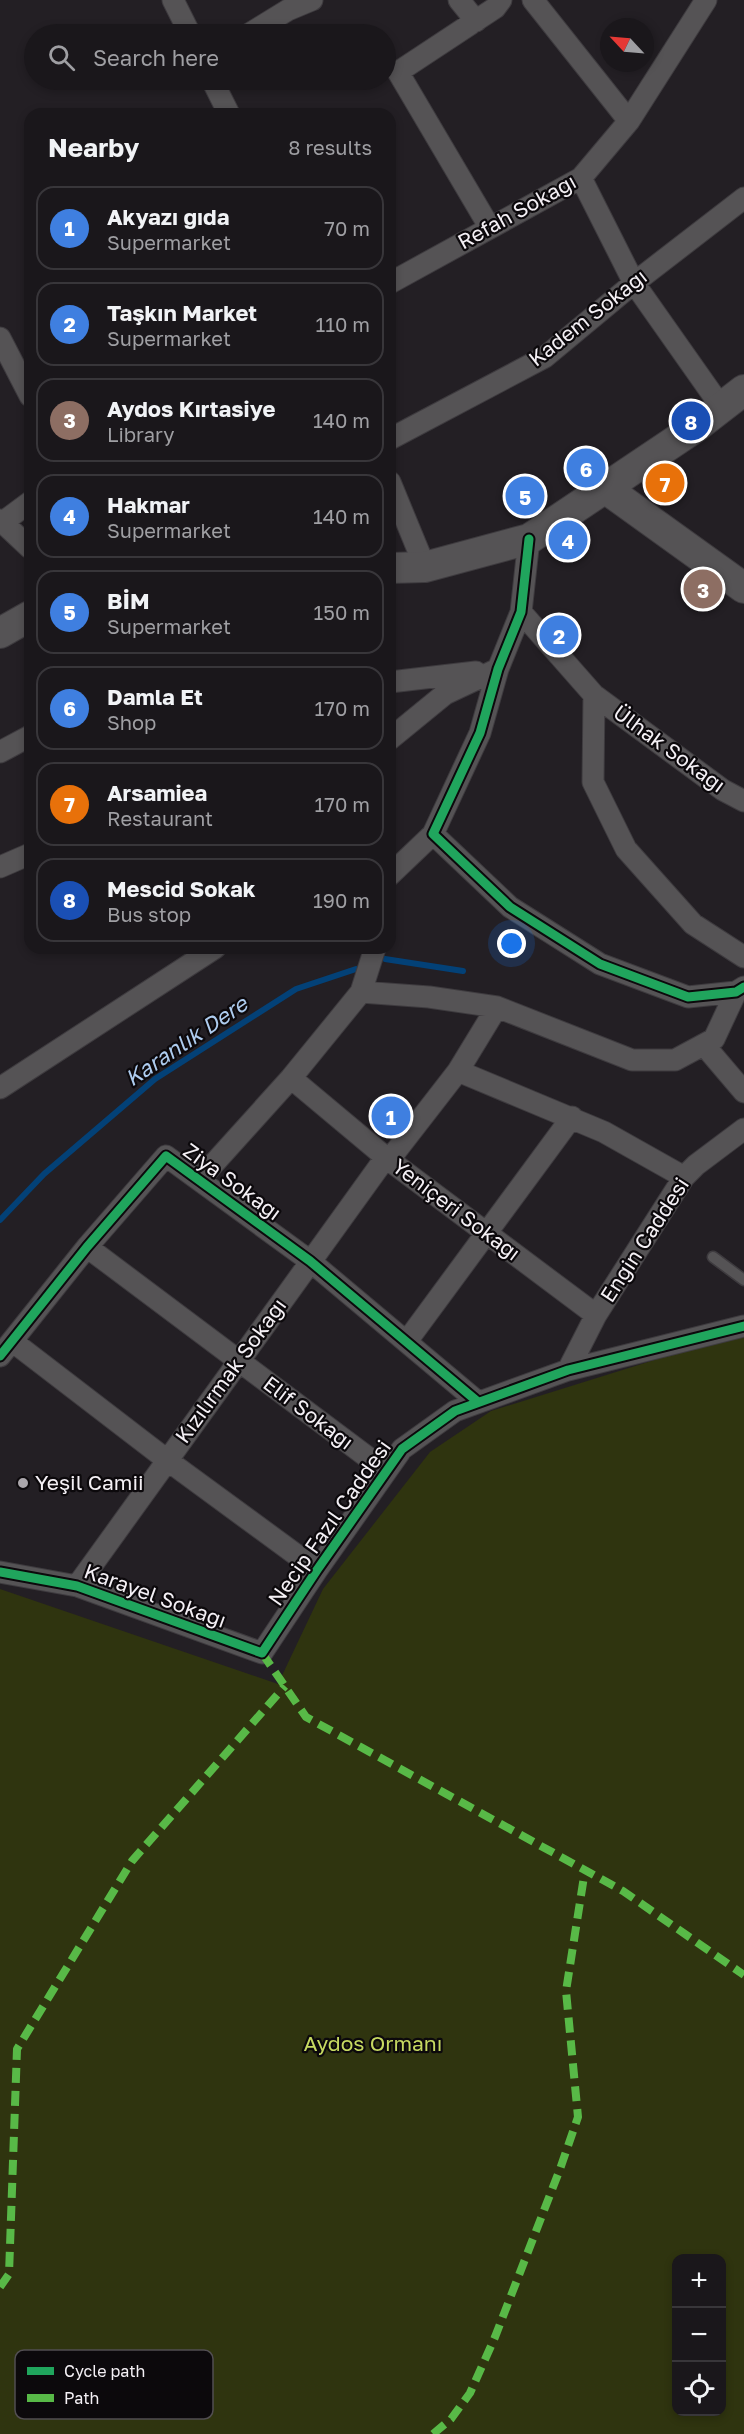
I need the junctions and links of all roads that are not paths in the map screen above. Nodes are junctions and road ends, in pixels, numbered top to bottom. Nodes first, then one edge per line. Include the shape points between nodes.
1 (173, 0) edge
2 (312, 0) edge
3 (459, 0) edge
4 (501, 0) edge
5 (533, 0) edge
6 (706, 0) edge
7 (286, 5) edge
8 (476, 21) junction
9 (185, 24) edge
10 (262, 24) edge
11 (217, 90) edge
12 (226, 108) edge
13 (629, 121) junction
14 (581, 178) junction
15 (744, 198) edge
16 (490, 228) junction
17 (396, 280) edge
18 (634, 283) junction
19 (0, 338) edge
20 (24, 384) edge
21 (733, 399) edge
22 (396, 436) edge
23 (605, 488) junction
24 (396, 497) edge
25 (24, 506) edge
26 (2, 521) edge
27 (529, 539) junction
28 (24, 542) edge
29 (425, 567) junction
30 (396, 568) edge
31 (744, 588) edge
32 (521, 612) junction
33 (24, 619) edge
34 (0, 633) edge
35 (498, 669) junction
36 (396, 681) edge
37 (594, 695) junction
38 (396, 734) edge
39 (24, 739) edge
40 (0, 752) edge
41 (744, 801) edge
42 (433, 834) junction
43 (24, 857) edge
44 (0, 867) edge
45 (396, 869) edge
46 (206, 954) edge
47 (373, 954) edge
48 (744, 957) edge
49 (740, 990) edge
50 (361, 992) junction
51 (497, 1007) junction
52 (704, 1045) junction
53 (458, 1071) junction
54 (291, 1078) junction
55 (0, 1088) edge
56 (744, 1092) edge
57 (572, 1117) junction
58 (744, 1129) edge
59 (388, 1159) junction
60 (684, 1177) junction
61 (199, 1180) junction
62 (486, 1232) junction
63 (87, 1246) junction
64 (712, 1257) dead end
65 (310, 1261) junction
66 (744, 1280) edge
67 (596, 1315) junction
68 (744, 1326) edge
69 (407, 1341) junction
70 (6, 1348) edge
71 (238, 1361) junction
72 (568, 1370) junction
73 (478, 1402) junction
74 (167, 1460) junction
75 (386, 1471) junction
76 (317, 1570) junction
77 (0, 1572) edge
78 (77, 1586) junction
79 (262, 1653) joint

1 - 9 street
2 - 7 street
3 - 8 street
4 - 8 street
5 - 13 street
6 - 13 street, Refah Sokağı
7 - 10 street
8 - 16 street via 398,72
11 - 12 street
13 - 14 street, Refah Sokağı
14 - 16 street, Refah Sokağı
14 - 18 street
15 - 18 street, Kadem Sokağı
16 - 17 street, Refah Sokağı
18 - 21 street
18 - 22 street, Kadem Sokağı via 545,357
19 - 20 street
21 - 23 street
23 - 27 street
23 - 31 street
24 - 29 street
25 - 26 street
26 - 28 street
27 - 29 street
27 - 32 street
29 - 30 street
32 - 35 street
32 - 37 street, Ülhak Sokağı
33 - 34 street
35 - 36 street
35 - 38 street via 445,694
35 - 42 street via 480,733
37 - 41 street, Ülhak Sokağı via 723,790
37 - 48 street via 593,782 626,849 693,924
39 - 40 street
42 - 45 street
42 - 49 street via 510,907 600,964 688,997
43 - 44 street
46 - 55 street
47 - 50 street
49 - 52 street via 714,1039
50 - 51 street
50 - 54 street
51 - 52 street via 632,1060 675,1060
51 - 53 street, Kızılırmak Sokağı
52 - 56 street
53 - 57 street
53 - 59 street, Kızılırmak Sokağı
54 - 59 street, Yeniçeri Sokağı
54 - 61 street
57 - 60 street
57 - 62 street
58 - 60 street, Engin Caddesi
59 - 62 street, Yeniçeri Sokağı
59 - 65 street, Kızılırmak Sokağı
60 - 67 street, Engin Caddesi
61 - 63 street, Ziya Sokağı via 166,1156
61 - 65 street, Ziya Sokağı
62 - 67 street, Yeniçeri Sokağı
62 - 69 street
63 - 70 street, Ziya Sokağı
63 - 71 street, Elif Sokağı
64 - 66 lane
65 - 69 street, Ziya Sokağı
65 - 71 street, Kızılırmak Sokağı
67 - 72 street, Engin Caddesi
68 - 72 street, Necip Fazıl Caddesi
69 - 73 street, Ziya Sokağı
70 - 74 street
71 - 74 street, Kızılırmak Sokağı
71 - 75 street, Elif Sokağı
72 - 73 street, Necip Fazıl Caddesi
73 - 75 street, Necip Fazıl Caddesi via 455,1411 402,1449
74 - 76 street
74 - 78 street, Kızılırmak Sokağı
75 - 76 street, Necip Fazıl Caddesi
76 - 79 street, Necip Fazıl Caddesi
77 - 78 street, Karayel Sokağı
78 - 79 street, Karayel Sokağı

